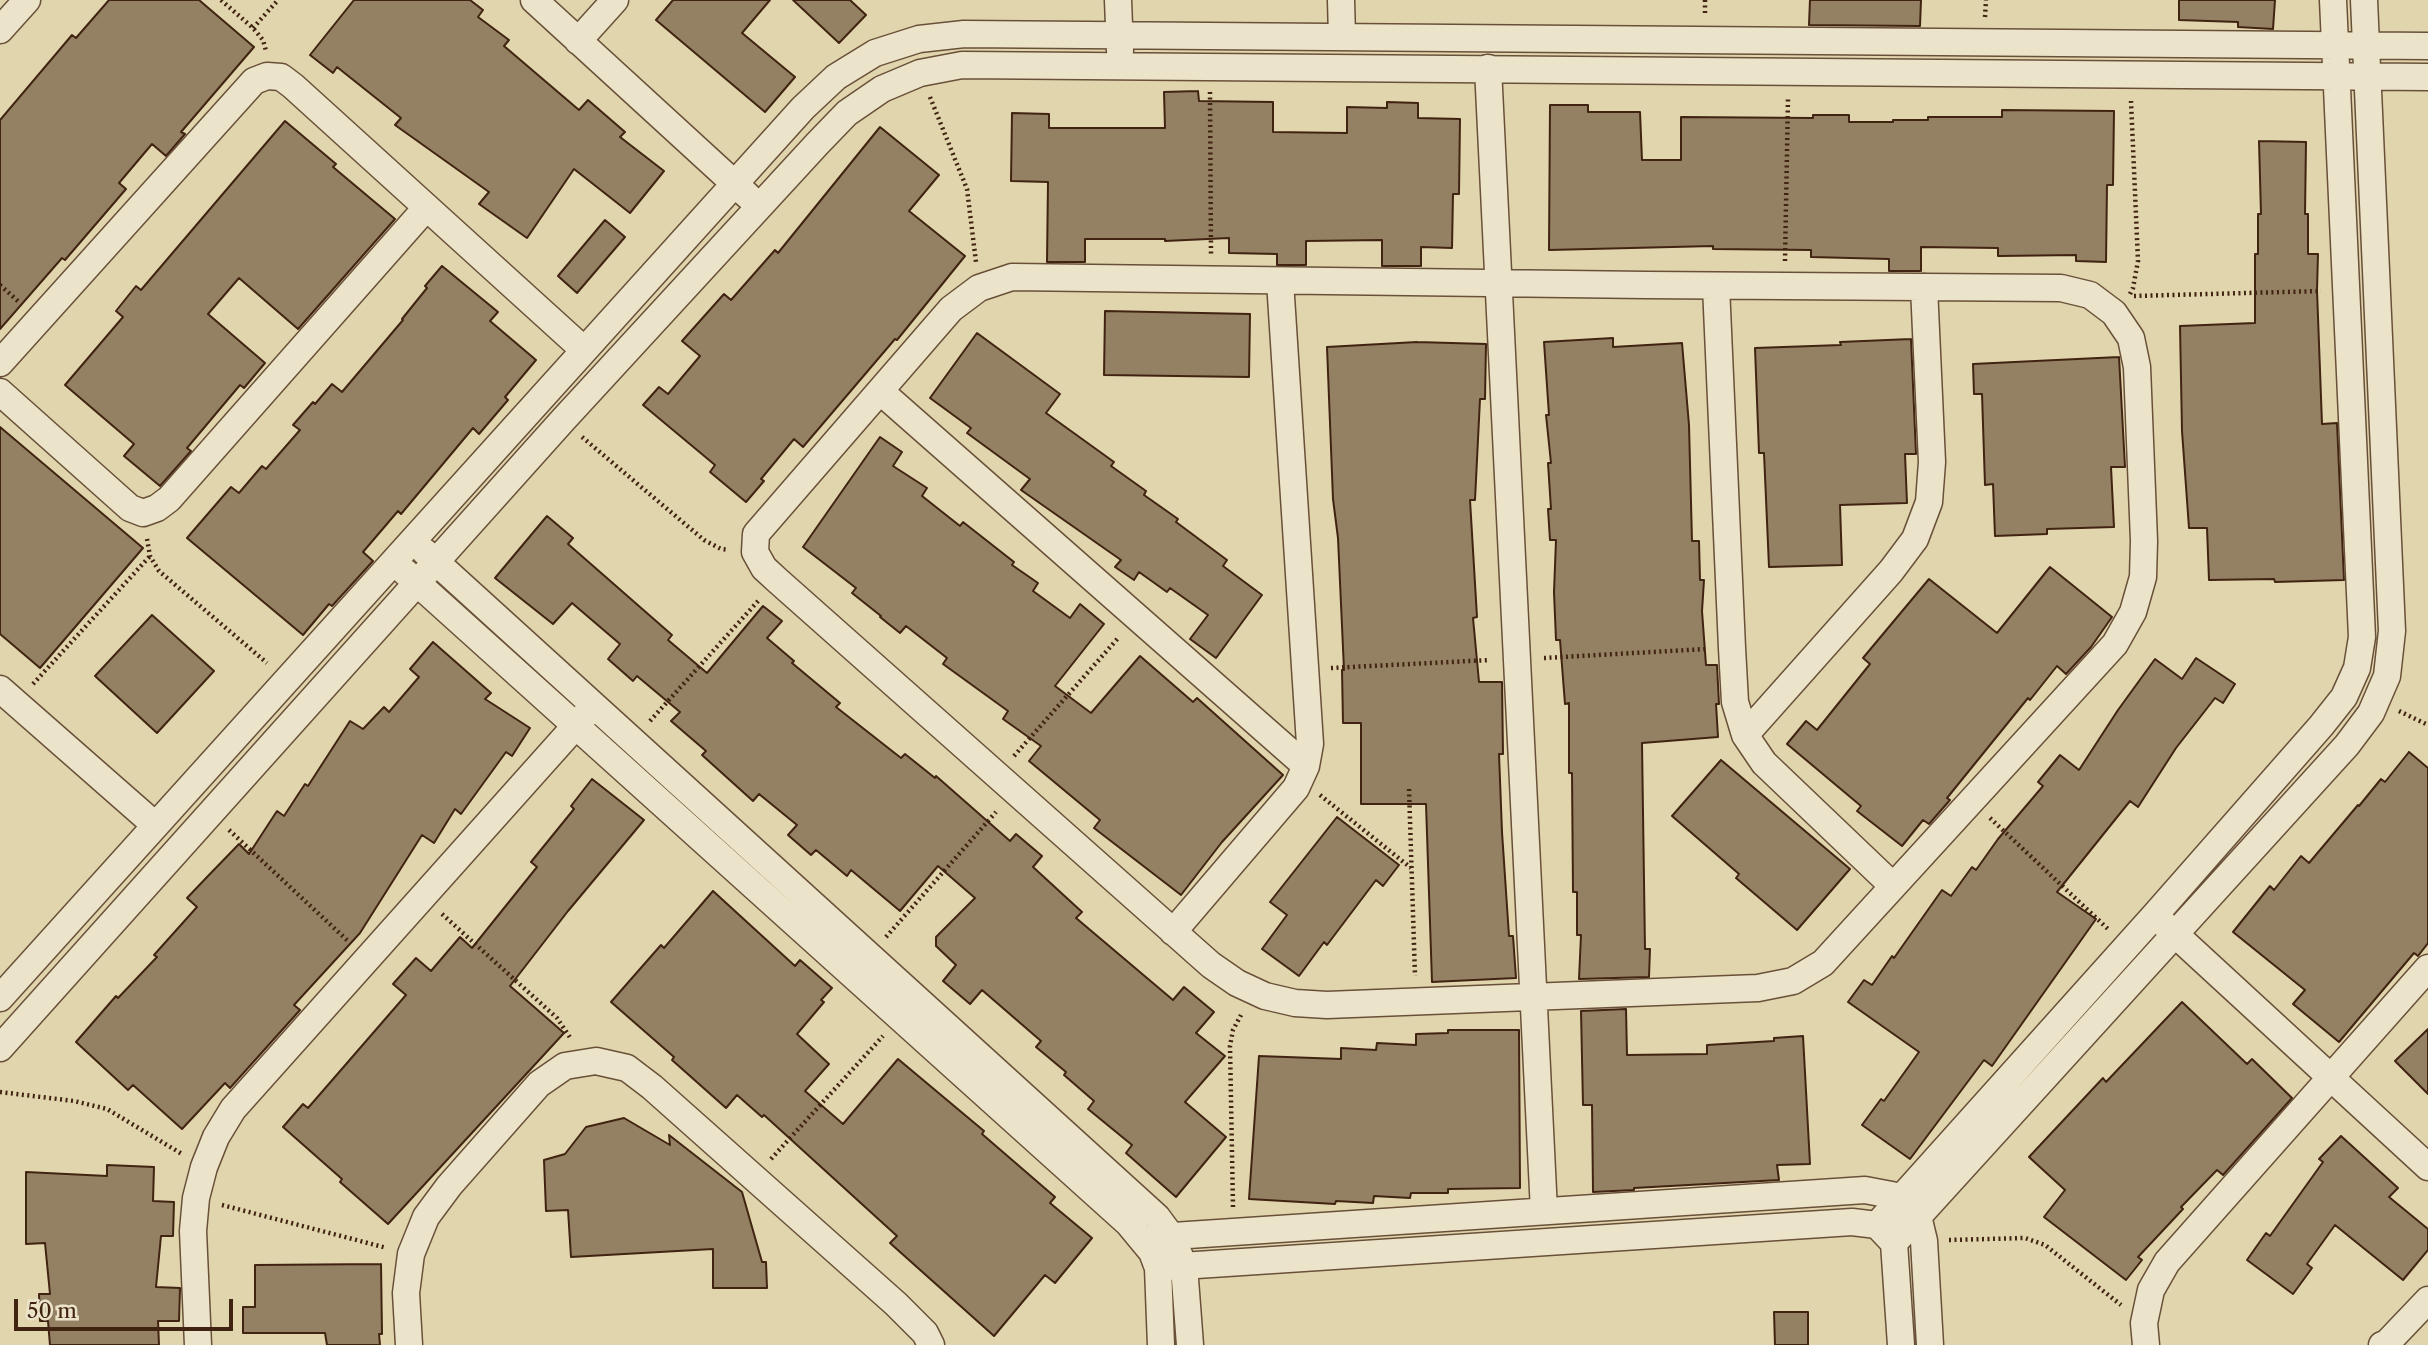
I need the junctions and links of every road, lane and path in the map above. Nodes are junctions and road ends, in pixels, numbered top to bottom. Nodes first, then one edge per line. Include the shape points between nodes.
1 (27, 0) edge
2 (221, 0) edge
3 (278, 0) edge
4 (534, 0) edge
5 (615, 0) edge
6 (1118, 0) edge
7 (1341, 0) edge
8 (2333, 0) edge
9 (2364, 0) edge
10 (253, 28) junction
11 (0, 30) edge
12 (1119, 34) junction
13 (1342, 37) junction
14 (579, 41) junction
15 (2335, 45) junction
16 (2366, 46) junction
17 (2428, 46) edge
18 (1121, 66) junction
19 (1209, 66) junction
20 (1488, 68) junction
21 (1788, 72) junction
22 (920, 74) junction
23 (267, 76) junction
24 (2130, 76) junction
25 (2367, 76) junction
26 (2428, 77) edge
27 (2337, 78) junction
28 (735, 183) junction
29 (760, 206) junction
30 (426, 208) junction
31 (1211, 280) junction
32 (1280, 281) junction
33 (1498, 284) junction
34 (1716, 286) junction
35 (1785, 286) junction
36 (1924, 287) junction
37 (979, 288) junction
38 (2347, 290) junction
39 (2121, 304) junction
40 (584, 350) junction
41 (0, 363) edge
42 (0, 391) edge
43 (880, 391) junction
44 (563, 421) junction
45 (143, 513) junction
46 (412, 541) junction
47 (755, 552) junction
48 (150, 556) junction
49 (393, 561) junction
50 (436, 562) junction
51 (777, 580) junction
52 (416, 583) junction
53 (1137, 617) junction
54 (286, 680) junction
55 (8, 696) edge
56 (594, 705) junction
57 (575, 726) junction
58 (1745, 735) junction
59 (633, 740) junction
60 (1303, 772) junction
61 (1006, 783) junction
62 (1409, 789) dead end
63 (1972, 802) junction
64 (210, 813) junction
65 (155, 825) junction
66 (1411, 868) junction
67 (1893, 886) junction
68 (423, 897) junction
69 (2155, 915) junction
70 (1173, 932) junction
71 (2176, 935) junction
72 (2127, 947) junction
73 (870, 956) junction
74 (368, 959) junction
75 (2428, 968) edge
76 (1254, 991) junction
77 (1533, 997) junction
78 (0, 998) edge
79 (1416, 1001) junction
80 (900, 1017) junction
81 (0, 1048) edge
82 (579, 1064) junction
83 (2330, 1076) junction
84 (0, 1092) edge
85 (204, 1167) junction
86 (2428, 1167) edge
87 (754, 1177) junction
88 (196, 1198) junction
89 (1544, 1211) junction
90 (1915, 1218) junction
91 (1233, 1232) junction
92 (1886, 1234) junction
93 (1171, 1237) junction
94 (1143, 1239) junction
95 (411, 1254) junction
96 (1171, 1267) junction
97 (2428, 1300) edge
98 (2145, 1334) edge
99 (198, 1345) edge
100 (409, 1345) edge
101 (931, 1345) edge
102 (1161, 1345) edge
103 (1190, 1345) edge
104 (1901, 1345) edge
105 (1930, 1345) edge
106 (2382, 1345) edge

1 - 11 street
2 - 10 path
3 - 10 path
4 - 14 street
5 - 14 street
6 - 12 street
7 - 13 street
8 - 15 street
9 - 16 street
10 - 23 path via 269,59
12 - 13 street
12 - 18 street
12 - 28 street via 964,34 919,39 875,53 836,77
13 - 15 street
14 - 28 street
15 - 16 street
15 - 27 street
16 - 17 street
16 - 25 street
18 - 19 street
18 - 22 street via 962,65
19 - 20 street
19 - 31 path
20 - 21 street
20 - 33 street
21 - 24 street
21 - 35 path
22 - 29 street via 882,89 847,113
22 - 37 path via 967,189
23 - 30 street via 281,77 293,86
23 - 41 street via 254,81
24 - 27 street
24 - 39 path via 2138,261 2133,288
25 - 26 street
25 - 27 street
25 - 71 street via 2392,631 2387,676 2371,712 2347,745
27 - 38 street
28 - 29 street
28 - 40 street
29 - 44 street
30 - 40 street
30 - 45 street via 169,499
31 - 32 street
31 - 37 street via 1012,277
32 - 33 street
32 - 60 street via 1309,733
33 - 34 street
33 - 77 street
34 - 35 street
34 - 58 street via 1735,702
35 - 36 street
36 - 39 street via 2061,288
36 - 58 street via 1932,462 1929,502 1915,539
37 - 43 street via 951,309
38 - 39 path
38 - 69 street via 2362,637 2357,668 2344,696 2320,726
39 - 63 street via 2137,368 2144,541 2143,577 2133,612 2115,645
40 - 46 street
42 - 45 street via 130,508
43 - 47 street via 756,534
43 - 53 street
44 - 47 path via 704,540 721,549
44 - 50 street
45 - 48 path
46 - 49 street
46 - 50 street
47 - 51 street
48 - 54 path via 159,571
48 - 55 path
49 - 52 street
49 - 54 street
50 - 52 street
50 - 56 street
51 - 59 path
51 - 61 street
52 - 57 street
52 - 64 street
53 - 60 street
53 - 61 path
54 - 65 street
55 - 65 street
56 - 57 street
56 - 59 street
57 - 68 street
57 - 80 street
58 - 67 street via 1764,763
59 - 73 street
60 - 66 path
60 - 70 street via 1281,807
61 - 70 street
61 - 73 path
62 - 66 path
63 - 67 street
63 - 72 path
64 - 74 path
64 - 81 street
65 - 78 street
66 - 79 path
67 - 77 street via 1823,963 1793,981 1758,988
68 - 74 street
68 - 82 path via 556,1018 571,1039
69 - 71 street
69 - 72 street
70 - 76 street via 1211,965
71 - 83 street
71 - 90 street
72 - 90 street
73 - 93 street via 1157,1217
74 - 85 street via 233,1109
75 - 83 street
76 - 79 street via 1306,1004
76 - 91 path via 1233,1030 1230,1046
77 - 79 street
77 - 89 street
80 - 87 path
80 - 94 street
82 - 87 street via 596,1061 627,1068
82 - 95 street via 565,1066 539,1084 449,1186 426,1217
83 - 86 street
83 - 98 street via 2167,1262 2151,1290
84 - 85 path via 107,1110
85 - 88 street
87 - 101 street via 896,1304
88 - 95 path
88 - 99 street
89 - 90 street via 1866,1190
89 - 91 street
90 - 92 street
90 - 98 path via 2025,1237 2045,1245
90 - 105 street
91 - 93 street
92 - 96 street via 1852,1222
92 - 104 street
93 - 94 street
93 - 96 street
94 - 96 street
95 - 100 street via 406,1293
96 - 102 street
96 - 103 street
97 - 106 street

